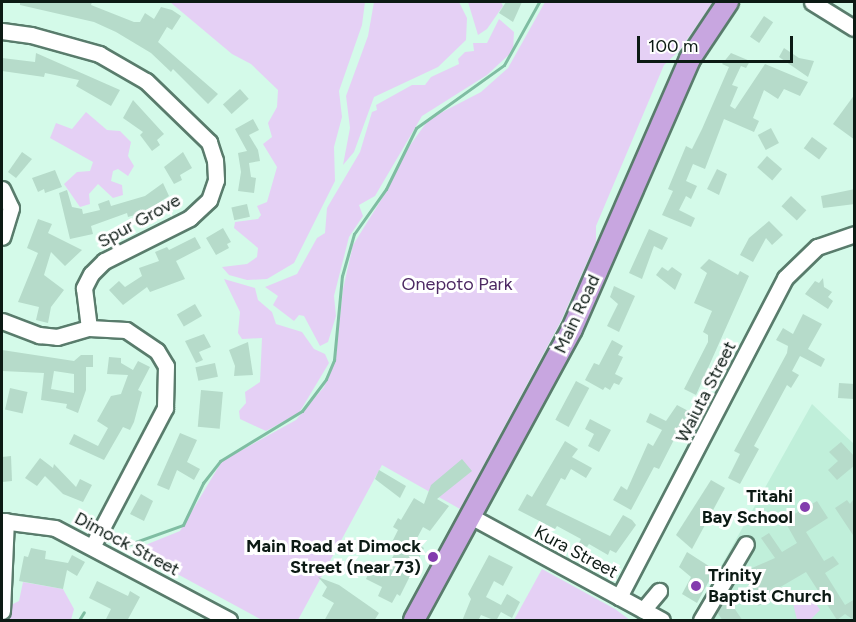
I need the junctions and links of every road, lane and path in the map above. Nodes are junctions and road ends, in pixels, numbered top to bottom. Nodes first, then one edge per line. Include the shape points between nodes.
1 (728, 2) edge
2 (813, 2) edge
3 (855, 28) edge
4 (2, 31) edge
5 (2, 189) edge
6 (855, 234) edge
7 (2, 237) edge
8 (2, 321) edge
9 (89, 328) junction
10 (472, 517) junction
11 (4, 521) edge
12 (746, 544) dead end
13 (93, 545) junction
14 (659, 591) dead end
15 (619, 597) junction
16 (2, 610) edge
17 (643, 610) junction
18 (224, 619) edge
19 (414, 621) edge
20 (662, 621) edge
21 (701, 621) edge

1 - 10 main road, Main Road via 690,59 572,329
2 - 3 street
4 - 9 street, Spur Grove via 99,54 146,81 209,141 215,160 216,180 209,200 190,218 104,261 91,274 84,288
5 - 7 street via 11,208
6 - 15 street, Waiuta Street via 817,247 785,278
8 - 9 street via 39,335 57,337
9 - 13 street via 114,328 140,336 157,351 166,366 168,394 165,408
10 - 15 street, Kura Street
10 - 19 main road, Main Road
11 - 13 street, Dimock Street via 55,528
11 - 16 street
12 - 21 street
13 - 18 street, Dimock Street
14 - 17 street
15 - 17 street, Kura Street
17 - 20 street, Kura Street

